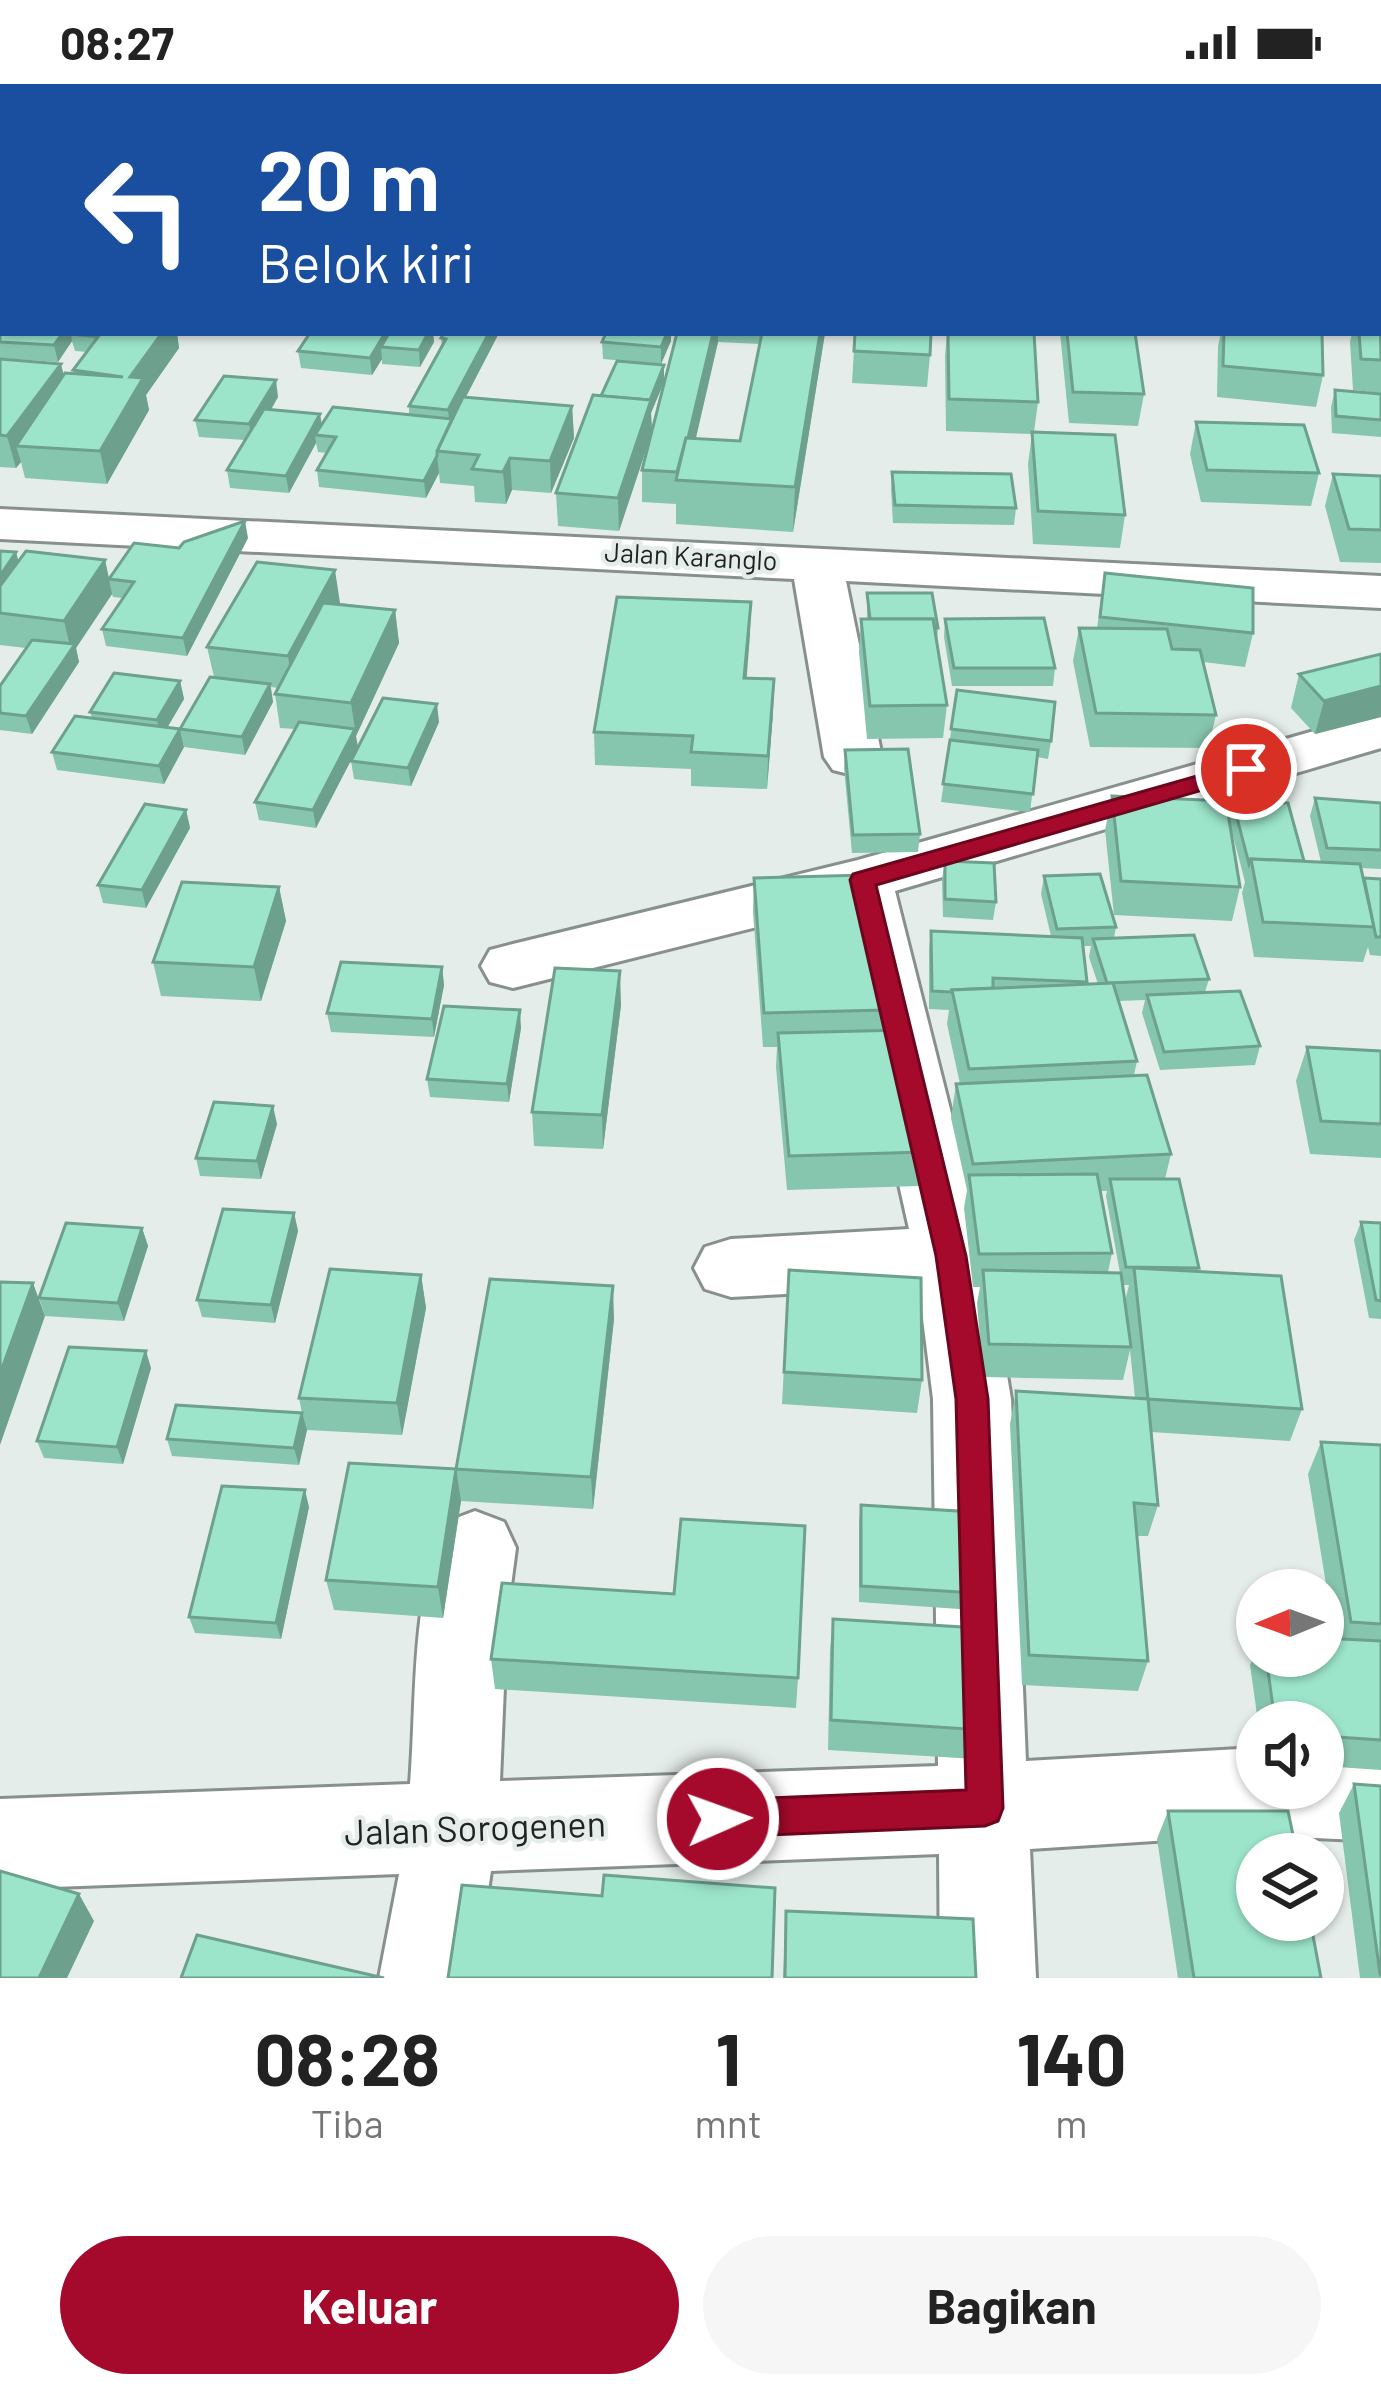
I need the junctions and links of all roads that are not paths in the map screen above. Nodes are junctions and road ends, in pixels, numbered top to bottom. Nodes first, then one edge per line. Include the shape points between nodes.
1 (0, 524) edge
2 (817, 563) junction
3 (1381, 592) edge
4 (1381, 730) edge
5 (853, 757) edge
6 (862, 880) junction
7 (513, 967) dead end
8 (951, 1256) junction
9 (731, 1268) dead end
10 (475, 1548) dead end
11 (1381, 1797) edge
12 (985, 1808) junction
13 (452, 1830) junction
14 (0, 1844) edge
15 (428, 1978) edge
16 (988, 1978) edge

1 - 2 street, Jalan Karanglo
2 - 3 street, Jalan Karanglo
2 - 5 street
4 - 6 street
6 - 7 street
6 - 8 street
8 - 9 street
8 - 12 street via 972,1399
10 - 13 street
11 - 12 street, Jalan Sorogenen via 1248,1791
12 - 13 street, Jalan Sorogenen
12 - 16 street
13 - 14 street, Jalan Sorogenen
13 - 15 street

